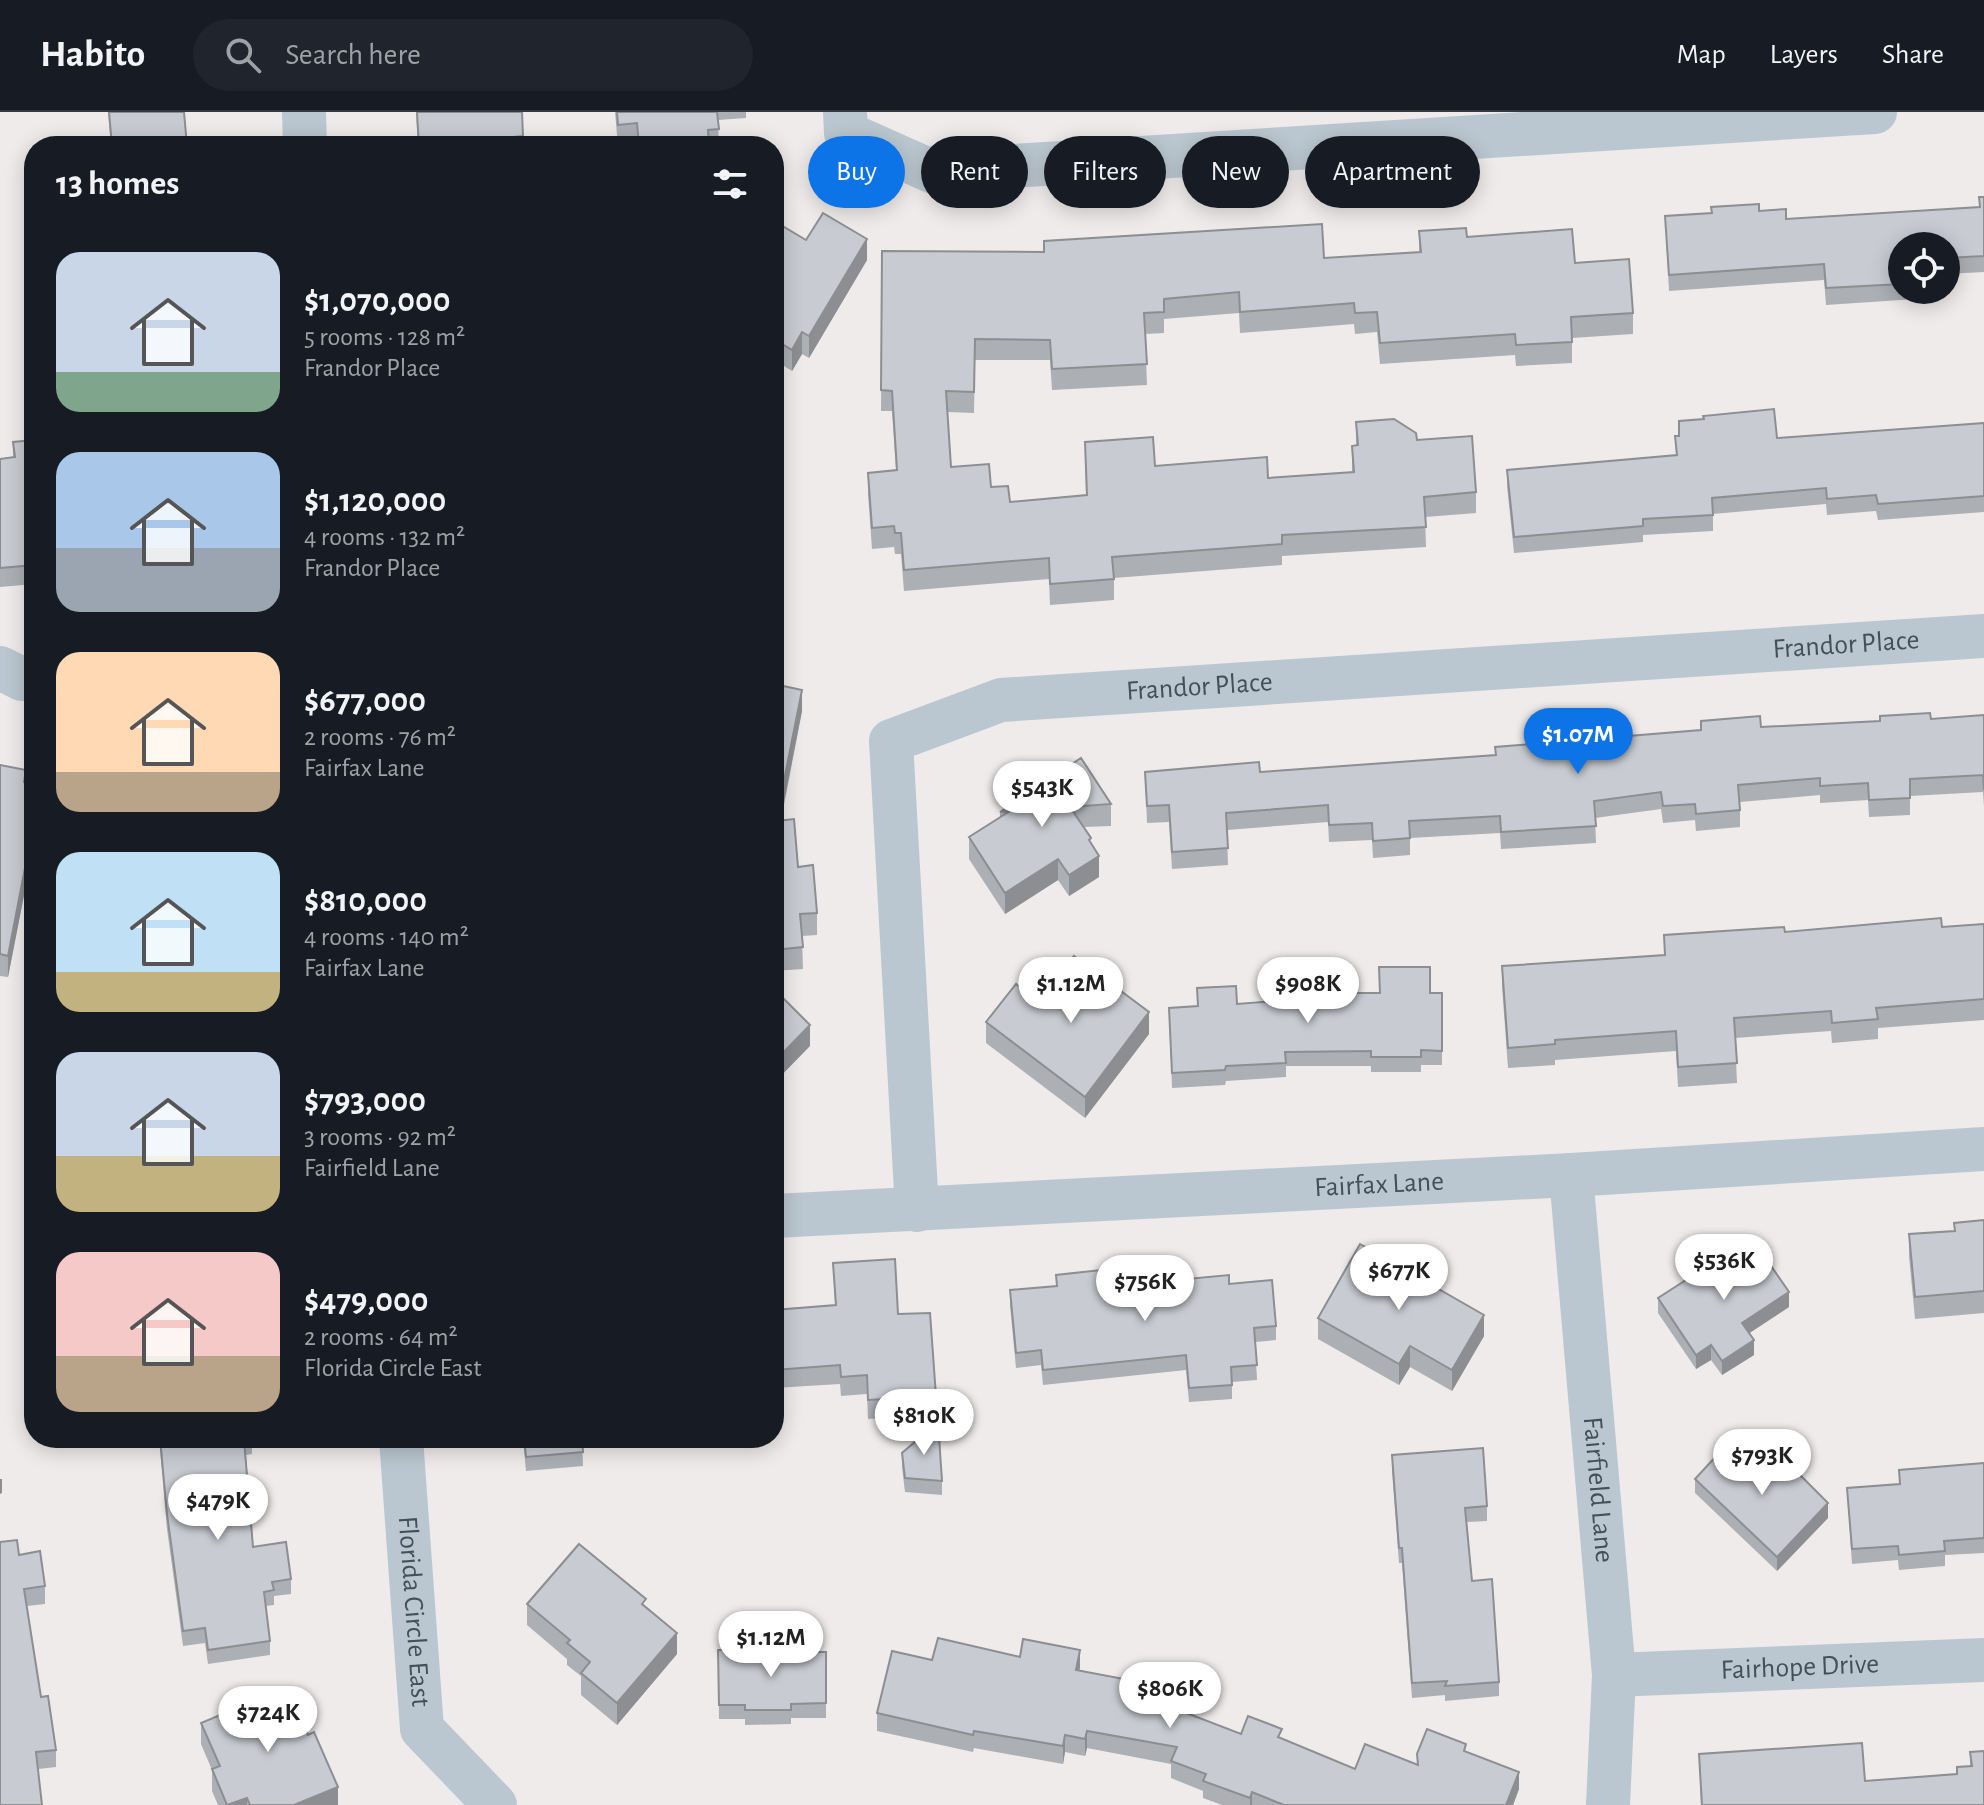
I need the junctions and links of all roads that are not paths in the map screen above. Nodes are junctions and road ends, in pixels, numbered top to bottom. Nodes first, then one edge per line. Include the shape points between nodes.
1 (304, 112) edge
2 (845, 112) edge
3 (1875, 112) edge
4 (305, 136) edge
5 (1984, 636) edge
6 (0, 668) edge
7 (24, 679) edge
8 (1984, 1149) edge
9 (1571, 1175) junction
10 (917, 1210) junction
11 (784, 1216) edge
12 (402, 1448) edge
13 (1984, 1660) edge
14 (1614, 1675) junction
15 (495, 1805) edge
16 (1608, 1805) edge

1 - 4 street
2 - 3 street via 846,133 931,171
5 - 10 street, Frandor Place via 1001,700 891,741
6 - 7 street
8 - 9 street, Fairfax Lane
9 - 10 street, Fairfax Lane
9 - 14 street, Fairfield Lane
10 - 11 street, Fairfax Lane
12 - 15 street, Florida Circle East via 422,1729
13 - 14 street, Fairhope Drive
14 - 16 street, Fairfield Lane

